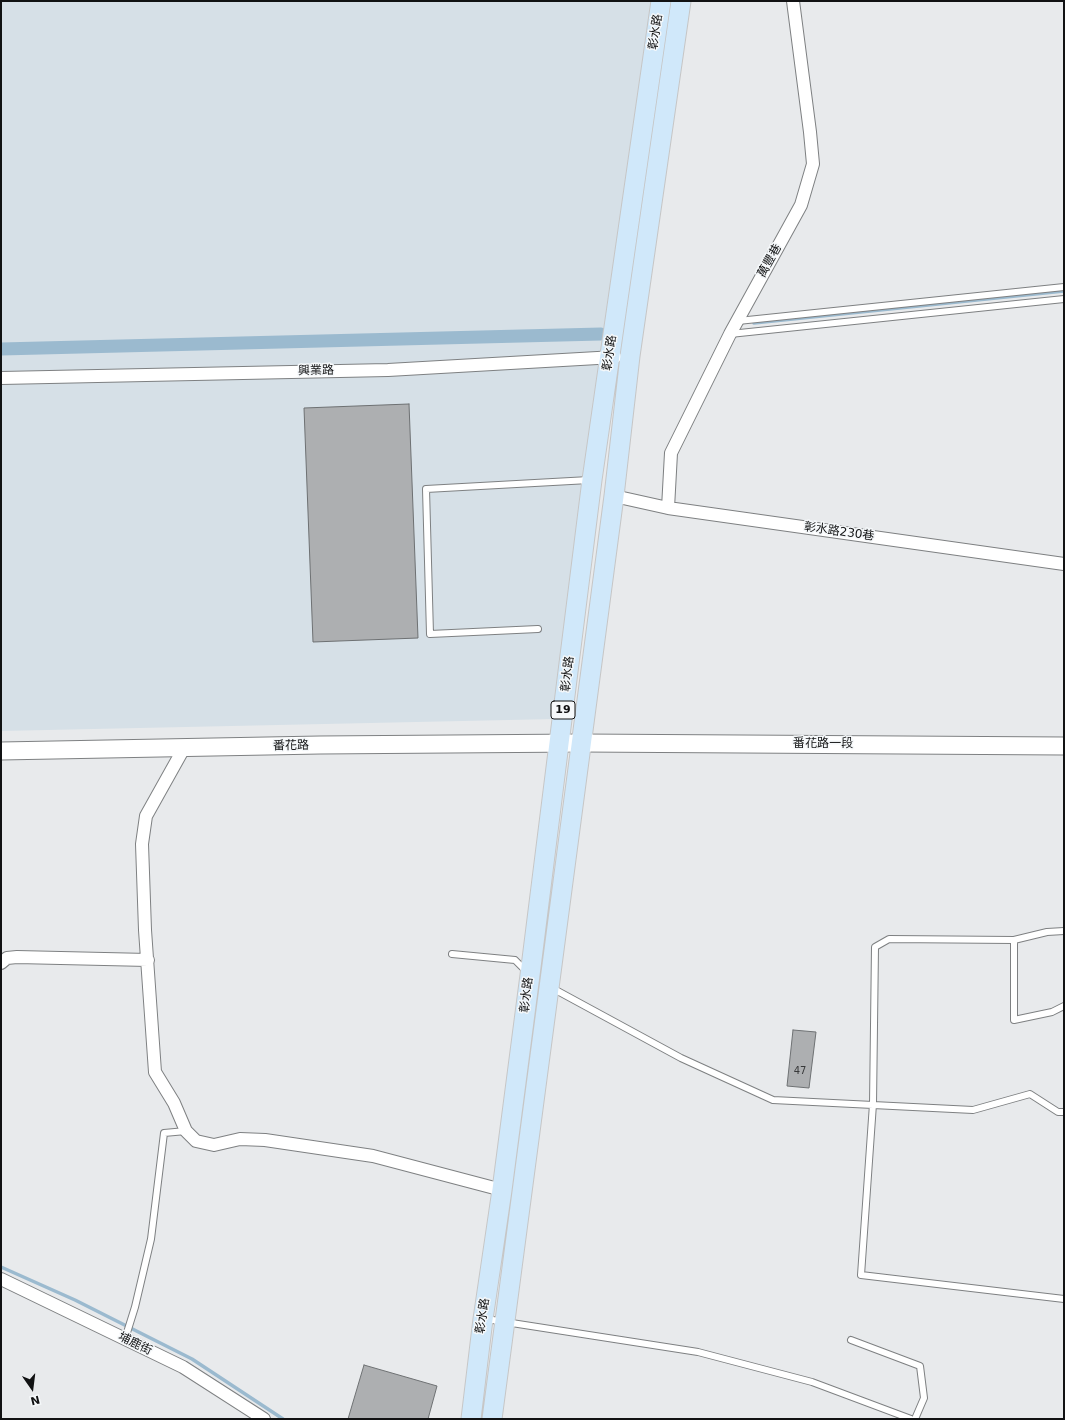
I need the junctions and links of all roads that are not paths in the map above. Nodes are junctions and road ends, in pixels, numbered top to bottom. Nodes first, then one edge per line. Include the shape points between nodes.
1 (661, 1) edge
2 (682, 1) edge
3 (793, 1) edge
4 (1064, 287) edge
5 (1064, 299) edge
6 (738, 321) junction
7 (730, 334) junction
8 (630, 356) junction
9 (609, 357) junction
10 (1, 378) edge
11 (592, 480) junction
12 (614, 496) junction
13 (668, 508) junction
14 (1064, 564) edge
15 (538, 629) dead end
16 (581, 743) junction
17 (559, 744) junction
18 (1064, 746) edge
19 (184, 748) junction
20 (1, 751) edge
21 (1064, 931) edge
22 (1014, 940) junction
23 (452, 954) dead end
24 (148, 960) junction
25 (1, 963) edge
26 (539, 980) junction
27 (1064, 1006) edge
28 (873, 1104) junction
29 (1064, 1112) edge
30 (186, 1131) junction
31 (502, 1190) junction
32 (1, 1279) edge
33 (1064, 1299) edge
34 (482, 1319) junction
35 (504, 1322) junction
36 (125, 1339) junction
37 (851, 1340) dead end
38 (264, 1419) edge
39 (471, 1419) edge
40 (492, 1419) edge
41 (911, 1419) edge
42 (915, 1419) edge

1 - 9 main road, 彰水路 / 19
2 - 8 main road, 彰水路 / 19
3 - 6 street, 萬豐巷 via 813,164 801,205
4 - 6 lane
5 - 7 lane
6 - 7 street, 萬豐巷
7 - 13 street, 萬豐巷 via 671,453
8 - 9 street, 興業路
8 - 12 main road, 彰水路 / 19
9 - 10 street, 興業路 via 388,370
9 - 11 main road, 彰水路 / 19
11 - 15 lane via 426,490 430,634
11 - 17 main road, 彰水路 / 19
12 - 13 street, 彰水路230巷
12 - 16 main road, 彰水路 / 19
13 - 14 street, 彰水路230巷
16 - 17 main road, 番花路
16 - 18 main road, 番花路一段
16 - 26 main road, 彰水路 / 19
17 - 19 main road, 番花路
17 - 26 main road, 彰水路 / 19
19 - 20 main road, 番花路
19 - 24 street via 146,816 142,844
21 - 22 lane via 1047,932
22 - 27 lane via 1014,1020 1052,1012
22 - 28 lane via 889,939 875,947
23 - 26 lane via 515,960
24 - 25 street via 17,957 7,958
24 - 30 street via 156,1072
26 - 28 lane via 681,1058 773,1100
26 - 31 main road, 彰水路 / 19
26 - 35 main road, 彰水路 / 19
28 - 29 lane via 973,1110 1030,1094 1058,1112
28 - 33 lane via 861,1276
30 - 31 street via 196,1141 214,1145 240,1139 265,1140 373,1156
30 - 36 lane via 164,1133 151,1239
31 - 34 main road, 彰水路 / 19
32 - 36 street, 埔鹿街
34 - 35 lane
34 - 39 main road, 彰水路 / 19
35 - 40 main road, 彰水路 / 19
35 - 41 lane via 698,1352 812,1382
36 - 38 street, 埔鹿街 via 183,1367
37 - 42 lane via 920,1366 924,1398

